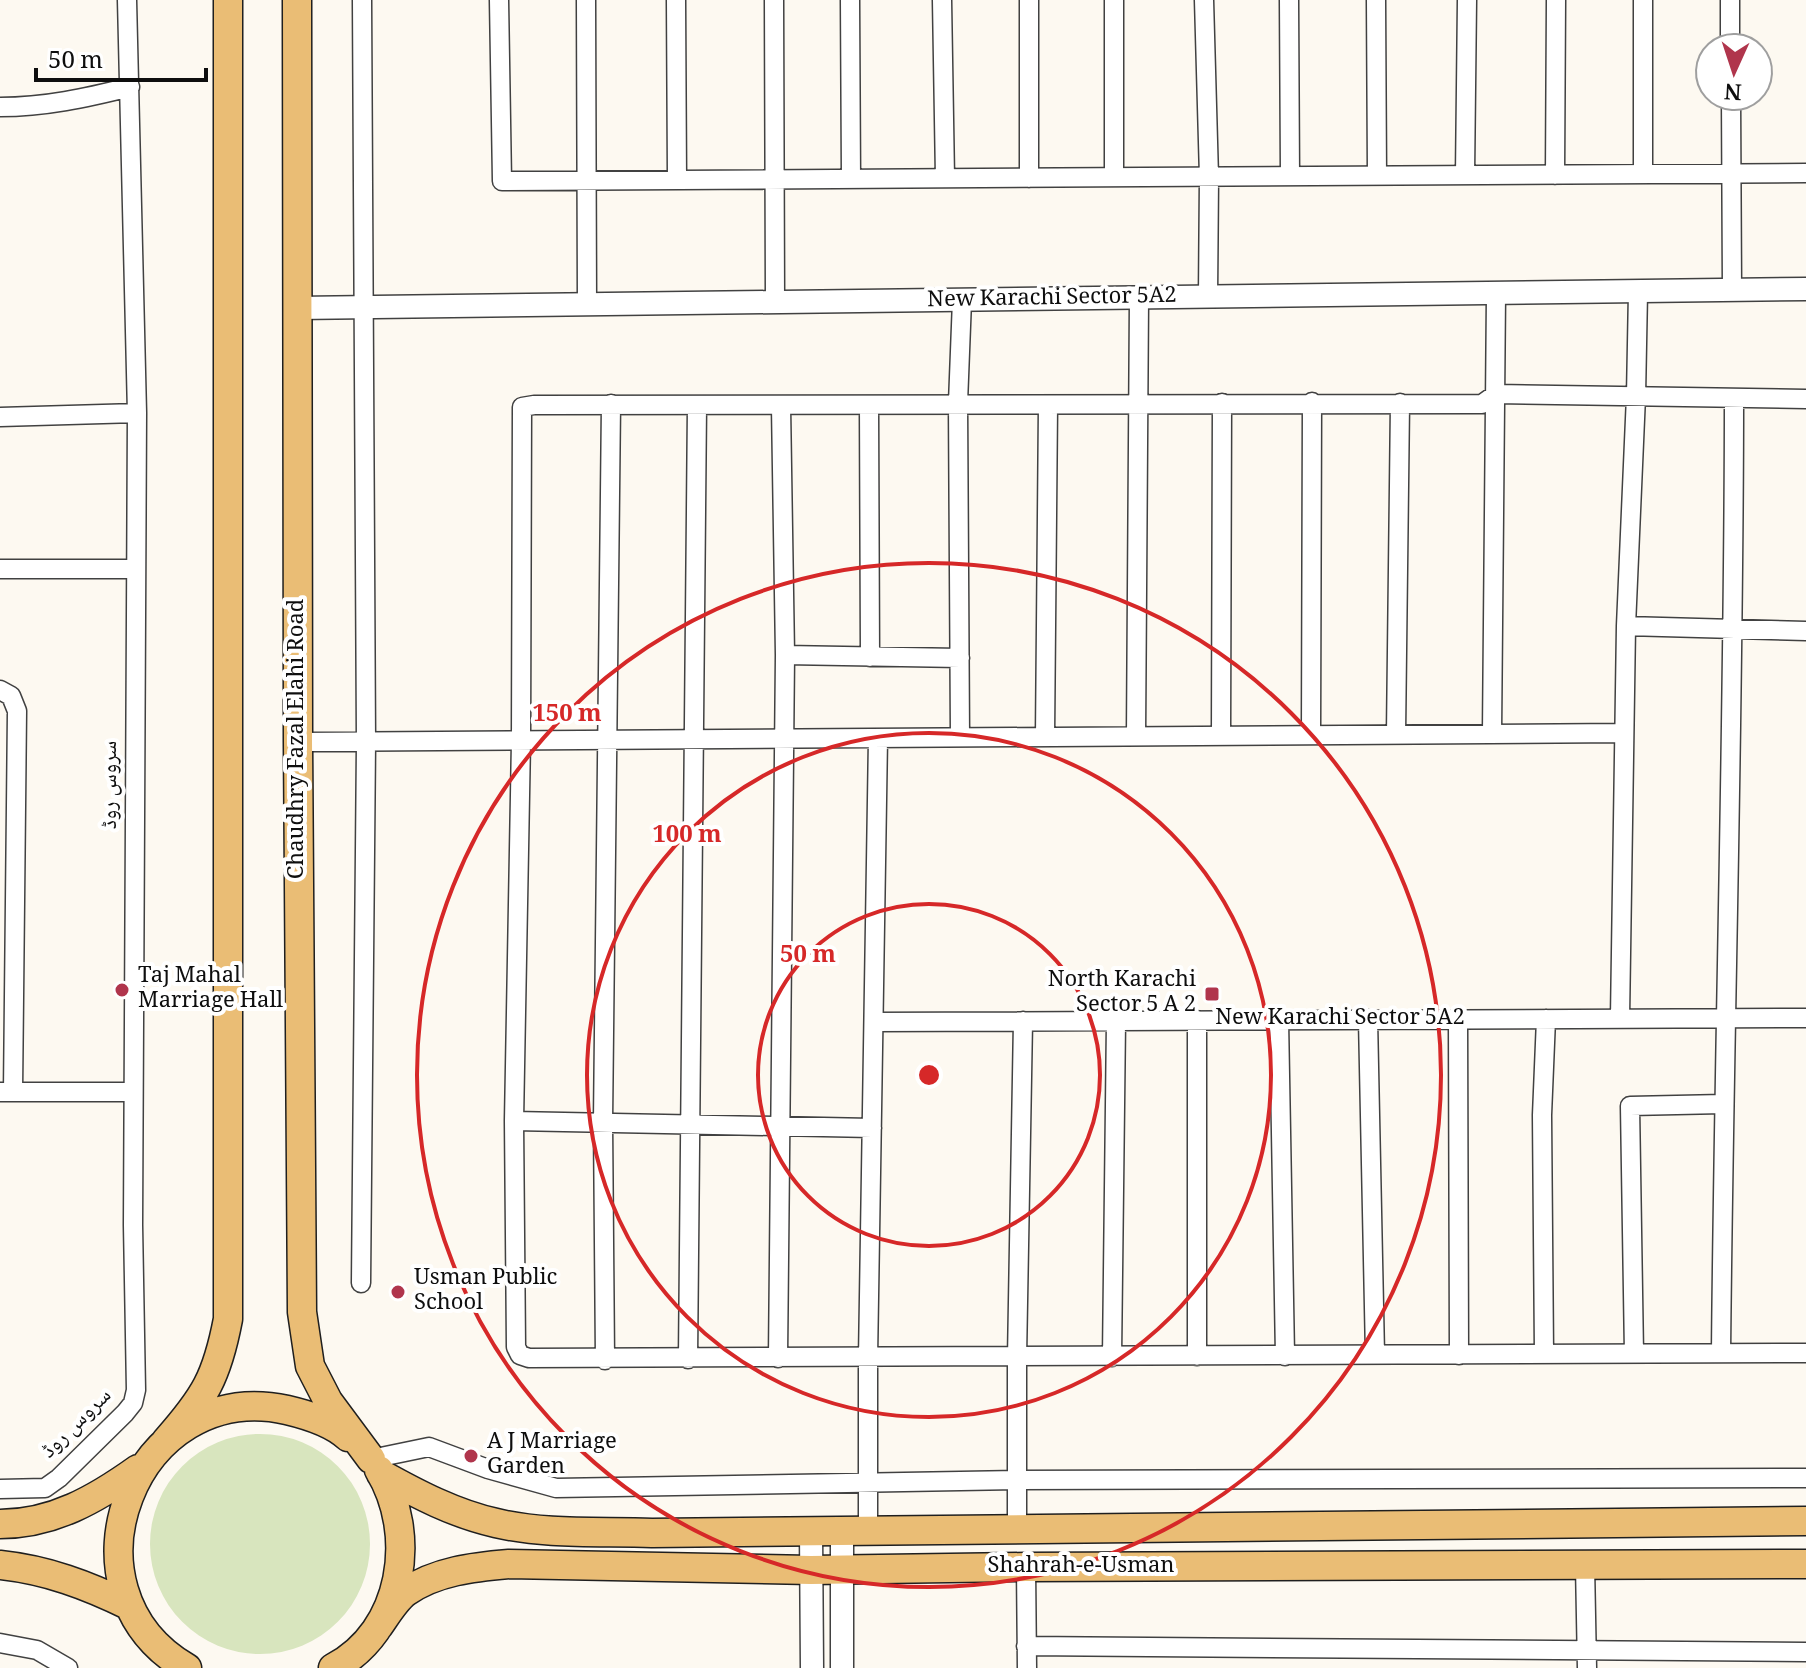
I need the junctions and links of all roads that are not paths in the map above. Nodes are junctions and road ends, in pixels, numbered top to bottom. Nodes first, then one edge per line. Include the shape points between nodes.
1 (127, 0) edge
2 (228, 0) edge
3 (297, 0) edge
4 (362, 0) edge
5 (499, 0) edge
6 (586, 0) edge
7 (676, 0) edge
8 (774, 0) edge
9 (850, 0) edge
10 (942, 0) edge
11 (1029, 0) edge
12 (1114, 0) edge
13 (1204, 0) edge
14 (1289, 0) edge
15 (1376, 0) edge
16 (1467, 0) edge
17 (1556, 0) edge
18 (1643, 0) edge
19 (1730, 0) edge
20 (1730, 32) edge
21 (130, 87) junction
22 (0, 107) edge
23 (1731, 112) edge
24 (1806, 173) edge
25 (1643, 174) junction
26 (1731, 174) junction
27 (1465, 175) junction
28 (1555, 175) junction
29 (1290, 176) junction
30 (1377, 176) junction
31 (1114, 177) junction
32 (1209, 177) junction
33 (945, 178) junction
34 (1029, 178) junction
35 (775, 179) junction
36 (851, 179) junction
37 (587, 180) junction
38 (677, 180) junction
39 (1806, 289) edge
40 (1732, 291) junction
41 (1638, 292) junction
42 (1496, 294) junction
43 (1208, 297) junction
44 (1139, 298) junction
45 (962, 300) junction
46 (775, 302) junction
47 (587, 305) junction
48 (364, 307) junction
49 (297, 308) junction
50 (1496, 394) junction
51 (1636, 396) junction
52 (1734, 398) junction
53 (1806, 399) edge
54 (1312, 402) junction
55 (958, 403) junction
56 (1222, 403) junction
57 (1400, 403) junction
58 (611, 404) junction
59 (1137, 404) junction
60 (697, 405) junction
61 (869, 405) junction
62 (1048, 405) junction
63 (781, 406) junction
64 (137, 413) junction
65 (0, 417) edge
66 (0, 569) edge
67 (136, 569) junction
68 (1626, 626) junction
69 (1734, 629) junction
70 (1806, 631) edge
71 (785, 655) junction
72 (870, 657) junction
73 (960, 658) junction
74 (0, 690) edge
75 (1624, 733) junction
76 (1396, 734) junction
77 (1492, 734) junction
78 (1221, 735) junction
79 (1311, 735) junction
80 (1136, 736) junction
81 (960, 737) junction
82 (1045, 737) junction
83 (784, 738) junction
84 (878, 738) junction
85 (695, 739) junction
86 (607, 740) junction
87 (521, 741) junction
88 (298, 742) junction
89 (366, 743) junction
90 (1620, 1018) junction
91 (1724, 1018) junction
92 (1806, 1018) edge
93 (1368, 1019) junction
94 (1458, 1019) junction
95 (1546, 1019) junction
96 (1197, 1020) junction
97 (1279, 1020) junction
98 (1023, 1021) junction
99 (1116, 1021) junction
100 (874, 1022) junction
101 (6, 1092) edge
102 (133, 1092) junction
103 (1723, 1104) junction
104 (514, 1121) junction
105 (603, 1122) junction
106 (692, 1123) junction
107 (782, 1124) junction
108 (872, 1128) junction
109 (361, 1283) dead end
110 (1721, 1353) junction
111 (1806, 1353) edge
112 (1544, 1354) junction
113 (1634, 1354) junction
114 (1375, 1355) junction
115 (1459, 1355) junction
116 (1197, 1356) junction
117 (1285, 1356) junction
118 (1112, 1357) junction
119 (778, 1358) junction
120 (1017, 1358) junction
121 (688, 1359) junction
122 (868, 1359) junction
123 (605, 1360) junction
124 (166, 1441) junction
125 (143, 1466) junction
126 (376, 1466) junction
127 (1806, 1478) edge
128 (1017, 1480) junction
129 (868, 1482) junction
130 (0, 1489) edge
131 (1806, 1521) edge
132 (0, 1524) edge
133 (1017, 1529) junction
134 (855, 1530) junction
135 (811, 1532) junction
136 (1806, 1564) edge
137 (0, 1565) edge
138 (1585, 1565) junction
139 (1026, 1567) junction
140 (842, 1569) junction
141 (811, 1570) junction
142 (130, 1606) junction
143 (378, 1627) junction
144 (147, 1635) junction
145 (0, 1643) edge
146 (1026, 1646) junction
147 (1806, 1652) edge
148 (1587, 1660) edge
149 (337, 1667) edge
150 (68, 1668) edge
151 (168, 1668) edge
152 (187, 1668) edge
153 (812, 1668) edge
154 (842, 1668) edge
155 (1027, 1668) edge

1 - 21 street, سروس روڈ
2 - 124 main road via 228,1319 208,1388
3 - 49 main road, Chaudhry Fazal Elahi Road
4 - 48 street
5 - 37 street via 502,181
6 - 37 street
7 - 38 street
8 - 35 street
9 - 36 street
10 - 33 street
11 - 34 street
12 - 31 street
13 - 32 street
14 - 29 street
15 - 30 street
16 - 27 street
17 - 28 street
18 - 25 street
19 - 20 street
21 - 22 street via 63,102
21 - 64 street, سروس روڈ
23 - 26 street
24 - 26 street
25 - 26 street
25 - 28 street
26 - 40 street
27 - 28 street
27 - 30 street
29 - 30 street
29 - 32 street
31 - 32 street
31 - 34 street
32 - 43 street
33 - 34 street
33 - 36 street
35 - 36 street
35 - 38 street
35 - 46 street
37 - 38 street
37 - 47 street
39 - 40 street, New Karachi Sector 5A2
40 - 41 street, New Karachi Sector 5A2
41 - 42 street, New Karachi Sector 5A2
41 - 51 street
42 - 43 street, New Karachi Sector 5A2
42 - 50 street
43 - 44 street, New Karachi Sector 5A2
44 - 45 street, New Karachi Sector 5A2
44 - 59 street
45 - 46 street, New Karachi Sector 5A2
45 - 55 street
46 - 47 street, New Karachi Sector 5A2
47 - 48 street, New Karachi Sector 5A2
48 - 49 street, New Karachi Sector 5A2
48 - 89 street
49 - 88 main road, Chaudhry Fazal Elahi Road
50 - 51 street
50 - 57 street via 1482,404
50 - 77 street
51 - 52 street
51 - 68 street
52 - 53 street
52 - 69 street
54 - 56 street
54 - 57 street
54 - 79 street
55 - 61 street
55 - 62 street
55 - 73 street
56 - 59 street
56 - 78 street
57 - 76 street
58 - 60 street
58 - 86 street
58 - 87 street via 522,407
59 - 62 street
59 - 80 street
60 - 63 street
60 - 85 street
61 - 63 street
61 - 72 street
62 - 82 street
63 - 71 street
64 - 65 street
64 - 67 street, سروس روڈ
66 - 67 street
67 - 102 street, سروس روڈ
68 - 69 street
68 - 75 street
69 - 70 street
69 - 91 street
71 - 72 street
71 - 83 street
72 - 73 street
73 - 81 street
74 - 101 street via 11,696 17,711
75 - 77 street
75 - 90 street
76 - 77 street
76 - 79 street
78 - 79 street
78 - 80 street
80 - 82 street
81 - 82 street
81 - 84 street
83 - 84 street
83 - 85 street
83 - 107 street
84 - 100 street
85 - 86 street
85 - 106 street
86 - 87 street
86 - 105 street
87 - 89 street
87 - 104 street
88 - 89 street
88 - 126 main road, Chaudhry Fazal Elahi Road via 302,1312 310,1366 328,1401
89 - 109 street
90 - 91 street, New Karachi Sector 5A2
90 - 95 street, New Karachi Sector 5A2
91 - 92 street, New Karachi Sector 5A2
91 - 103 street
93 - 94 street, New Karachi Sector 5A2
93 - 97 street, New Karachi Sector 5A2
93 - 114 street
94 - 95 street, New Karachi Sector 5A2
94 - 115 street
95 - 112 street
96 - 97 street, New Karachi Sector 5A2
96 - 99 street, New Karachi Sector 5A2
96 - 116 street
97 - 117 street
98 - 99 street, New Karachi Sector 5A2
98 - 100 street, New Karachi Sector 5A2
98 - 120 street
99 - 118 street
100 - 108 street
101 - 102 street
102 - 130 street, سروس روڈ via 133,1403 45,1488
103 - 110 street
103 - 113 street via 1630,1106
104 - 105 street
104 - 123 street via 516,1347 529,1358
105 - 106 street
105 - 123 street
106 - 107 street
106 - 121 street
107 - 108 street
107 - 119 street
108 - 122 street
110 - 111 street
110 - 113 street
112 - 113 street
112 - 115 street
114 - 115 street
114 - 117 street
116 - 117 street
116 - 118 street
118 - 120 street
119 - 121 street
119 - 122 street
120 - 122 street
120 - 128 street
121 - 123 street
122 - 129 street
124 - 125 main road
124 - 126 main road via 198,1420 234,1408 272,1407 309,1415 343,1433
125 - 132 main road via 78,1507
125 - 142 main road via 126,1498 118,1534 119,1571
126 - 129 street via 429,1447 556,1488
126 - 135 main road, Shahrah-e-Usman via 416,1494 511,1525 652,1533
126 - 143 main road via 397,1511 402,1551 395,1590
127 - 128 street
128 - 129 street
128 - 133 street
129 - 134 street
131 - 133 main road, Shahrah-e-Usman
133 - 134 main road, Shahrah-e-Usman
134 - 135 main road, Shahrah-e-Usman
134 - 140 street
135 - 141 street
136 - 138 main road, Shahrah-e-Usman
137 - 142 main road via 66,1577
138 - 139 main road, Shahrah-e-Usman
138 - 148 street
139 - 140 main road, Shahrah-e-Usman
139 - 146 street
140 - 141 main road, Shahrah-e-Usman
140 - 154 street
141 - 143 main road, Shahrah-e-Usman via 472,1567 404,1593
141 - 153 street
142 - 144 main road
143 - 149 main road
144 - 151 main road
144 - 152 main road
145 - 150 street via 37,1650
146 - 148 street
146 - 155 street
147 - 148 street

